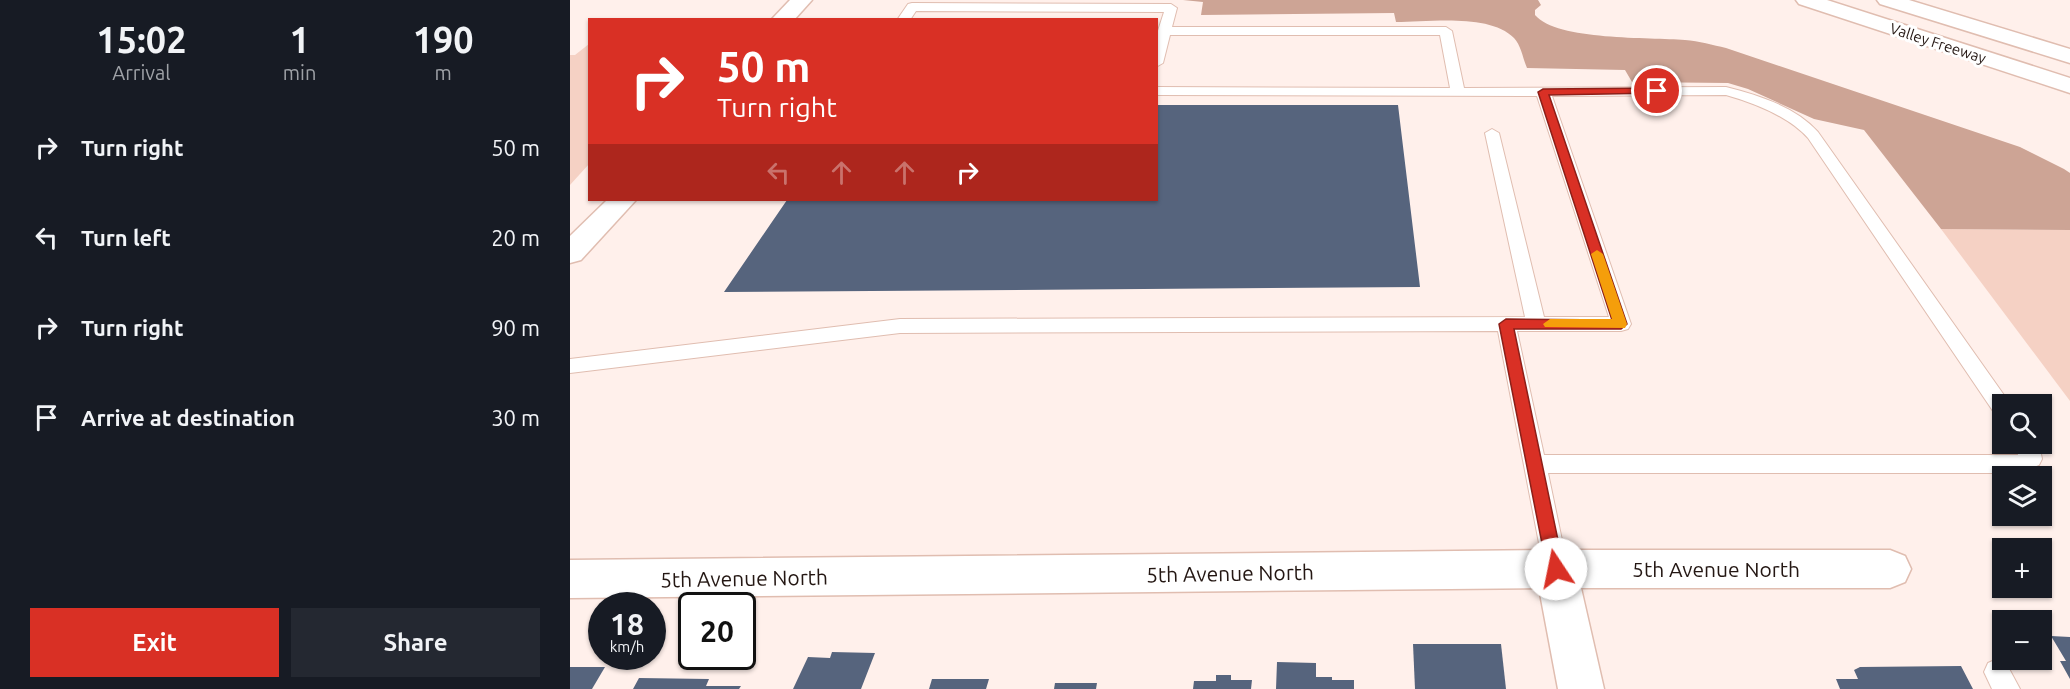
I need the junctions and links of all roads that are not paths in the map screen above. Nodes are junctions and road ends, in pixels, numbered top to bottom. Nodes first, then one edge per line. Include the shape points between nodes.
1 (802, 0) edge
2 (822, 0) edge
3 (1887, 0) edge
4 (1815, 3) edge
5 (783, 18) edge
6 (810, 18) edge
7 (904, 18) edge
8 (1165, 31) junction
9 (1158, 56) edge
10 (2070, 56) edge
11 (2070, 86) edge
12 (1158, 91) edge
13 (1458, 92) junction
14 (1543, 92) junction
15 (1492, 133) dead end
16 (621, 201) edge
17 (570, 253) edge
18 (1506, 324) junction
19 (1536, 324) junction
20 (570, 366) edge
21 (1992, 394) edge
22 (2030, 454) edge
23 (1535, 464) junction
24 (1890, 568) dead end
25 (1556, 569) junction
26 (570, 579) edge
27 (1581, 689) edge

1 - 5 main road
2 - 6 main road
3 - 10 main road, Valley Freeway
4 - 11 main road, Valley Freeway
7 - 8 lane via 912,8 1171,8
8 - 9 lane
8 - 13 lane via 1446,31
12 - 13 lane
13 - 14 lane
14 - 19 lane via 1621,324
14 - 21 lane via 1726,91 1749,97 1802,123
15 - 19 lane
16 - 17 main road
18 - 19 lane
18 - 20 lane via 900,326
18 - 23 lane
22 - 23 lane via 2031,459 2019,464
23 - 25 lane
24 - 25 main road, 5th Avenue North
25 - 26 main road, 5th Avenue North
25 - 27 main road

